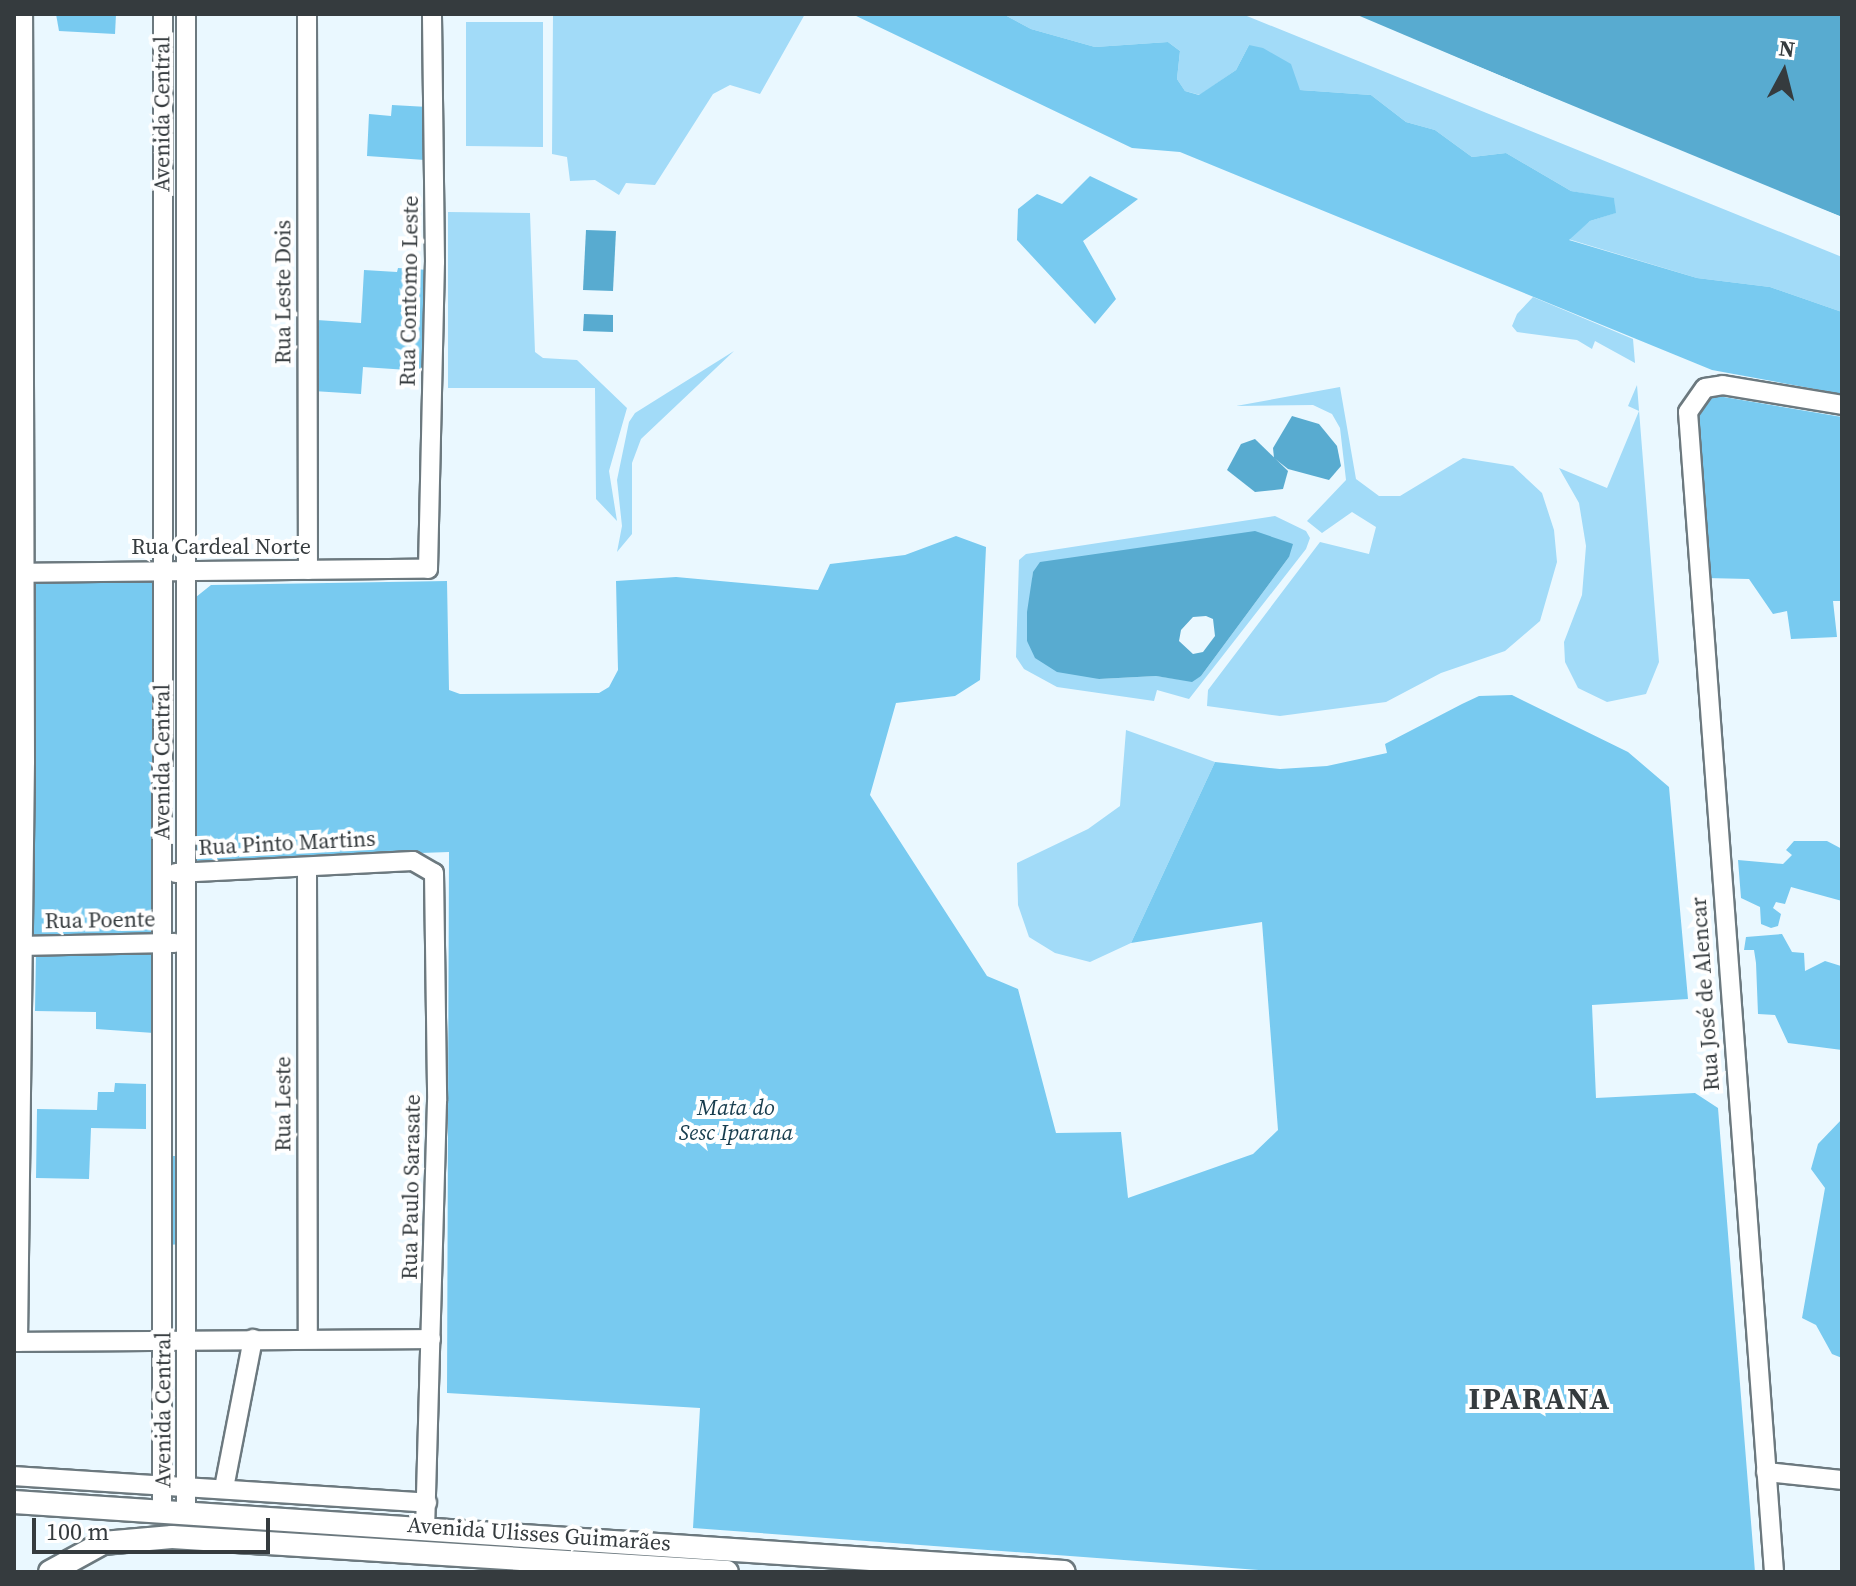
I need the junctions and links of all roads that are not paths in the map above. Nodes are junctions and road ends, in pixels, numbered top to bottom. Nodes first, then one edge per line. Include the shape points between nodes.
1 (23, 14) edge
2 (163, 14) edge
3 (186, 14) edge
4 (307, 14) edge
5 (432, 14) edge
6 (1842, 405) edge
7 (428, 569) joint
8 (308, 570) junction
9 (166, 571) junction
10 (188, 571) junction
11 (18, 573) edge
12 (413, 861) joint
13 (307, 868) junction
14 (185, 872) junction
15 (164, 873) junction
16 (163, 943) junction
17 (186, 943) junction
18 (18, 946) edge
19 (165, 1250) junction
20 (187, 1250) junction
21 (253, 1339) junction
22 (308, 1339) junction
23 (431, 1339) junction
24 (166, 1340) junction
25 (187, 1340) junction
26 (16, 1342) edge
27 (1766, 1472) junction
28 (14, 1476) edge
29 (1842, 1480) edge
30 (163, 1483) junction
31 (187, 1485) junction
32 (224, 1488) junction
33 (14, 1502) edge
34 (427, 1503) junction
35 (162, 1509) junction
36 (186, 1510) junction
37 (283, 1517) junction
38 (425, 1527) junction
39 (281, 1544) junction
40 (50, 1572) edge
41 (727, 1572) edge
42 (1064, 1572) edge
43 (1774, 1572) edge

1 - 11 street
2 - 9 street, Avenida Central
3 - 10 street, Avenida Central
4 - 8 street, Rua Leste Dois
5 - 7 street, Rua Contomo Leste via 435,262
6 - 27 street, Rua José de Alencar via 1723,385 1705,388 1688,412
7 - 8 street, Rua Cardeal Norte
8 - 10 street, Rua Cardeal Norte
9 - 10 street, Rua Cardeal Norte
9 - 11 street, Rua Cardeal Norte
9 - 15 street, Avenida Central
10 - 14 street, Avenida Central
11 - 18 street
12 - 13 street, Rua Pinto Martins
12 - 23 street, Rua Paulo Sarasate via 431,868 435,879
13 - 14 street, Rua Pinto Martins
13 - 22 street, Rua Leste
14 - 15 street, Rua Pinto Martins
14 - 17 street, Avenida Central
15 - 16 street, Avenida Central
16 - 17 street, Rua Poente
16 - 18 street, Rua Poente
16 - 19 street, Avenida Central
17 - 20 street, Avenida Central
18 - 26 street via 23,1231
19 - 20 street
19 - 24 street, Avenida Central
20 - 25 street, Avenida Central
21 - 22 street
21 - 25 street
21 - 32 street
22 - 23 street
23 - 34 street, Rua Paulo Sarasate
24 - 25 street
24 - 26 street
24 - 30 street, Avenida Central
25 - 31 street, Avenida Central
27 - 29 street
27 - 43 street, Rua José de Alencar
28 - 30 street
30 - 31 street
30 - 35 street, Avenida Central
31 - 32 street
31 - 36 street, Avenida Central
32 - 34 street
33 - 35 main road, Avenida Ulisses Guimarães
34 - 38 street, Rua Paulo Sarasate
35 - 36 main road, Avenida Ulisses Guimarães
36 - 37 main road, Avenida Ulisses Guimarães
37 - 38 main road, Avenida Ulisses Guimarães
37 - 39 main road
38 - 42 main road, Avenida Ulisses Guimarães
39 - 40 main road, Avenida Ulisses Guimarães via 133,1537 79,1553
39 - 41 main road, Avenida Ulisses Guimarães

